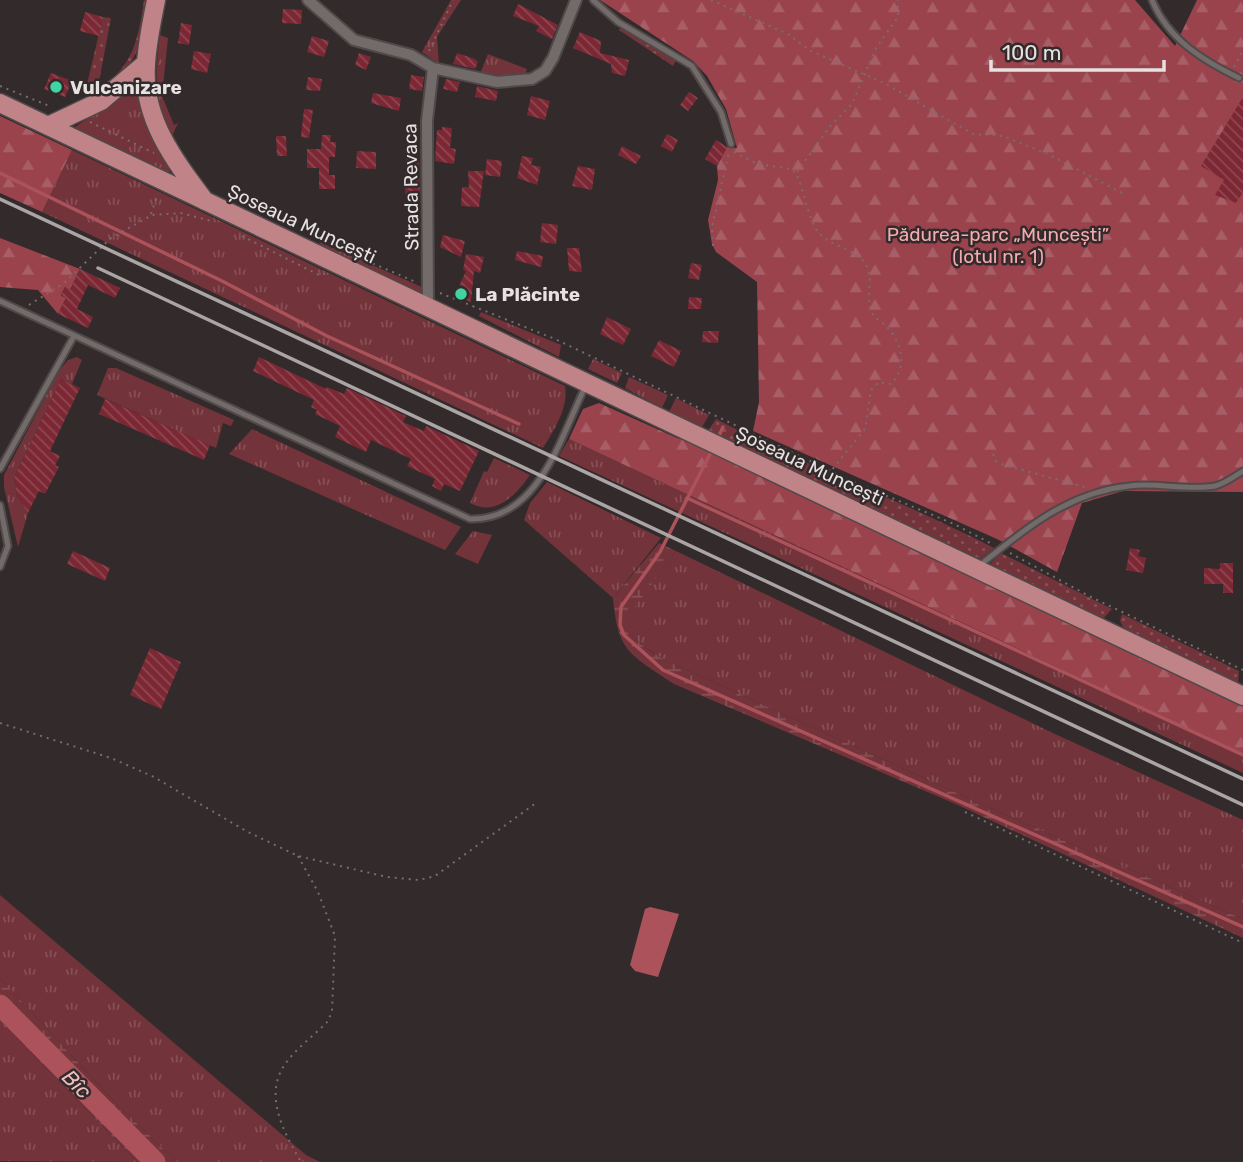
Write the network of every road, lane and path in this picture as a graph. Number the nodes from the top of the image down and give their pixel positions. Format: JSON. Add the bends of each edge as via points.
{"nodes":[{"id":1,"x":156,"y":0,"type":"edge"},
{"id":2,"x":308,"y":0,"type":"edge"},
{"id":3,"x":453,"y":0,"type":"edge"},
{"id":4,"x":576,"y":0,"type":"edge"},
{"id":5,"x":593,"y":0,"type":"edge"},
{"id":6,"x":711,"y":0,"type":"edge"},
{"id":7,"x":898,"y":0,"type":"edge"},
{"id":8,"x":1152,"y":0,"type":"edge"},
{"id":9,"x":1243,"y":50,"type":"edge"},
{"id":10,"x":146,"y":63,"type":"junction"},
{"id":11,"x":430,"y":65,"type":"junction"},
{"id":12,"x":1231,"y":74,"type":"junction"},
{"id":13,"x":866,"y":75,"type":"junction"},
{"id":14,"x":1239,"y":78,"type":"dead end"},
{"id":15,"x":0,"y":86,"type":"edge"},
{"id":16,"x":0,"y":103,"type":"edge"},
{"id":17,"x":74,"y":115,"type":"junction"},
{"id":18,"x":48,"y":126,"type":"junction"},
{"id":19,"x":730,"y":147,"type":"junction"},
{"id":20,"x":154,"y":153,"type":"dead end"},
{"id":21,"x":796,"y":173,"type":"junction"},
{"id":22,"x":162,"y":182,"type":"junction"},
{"id":23,"x":1126,"y":195,"type":"dead end"},
{"id":24,"x":207,"y":203,"type":"junction"},
{"id":25,"x":150,"y":216,"type":"junction"},
{"id":26,"x":219,"y":224,"type":"dead end"},
{"id":27,"x":236,"y":233,"type":"dead end"},
{"id":28,"x":713,"y":246,"type":"dead end"},
{"id":29,"x":353,"y":254,"type":"dead end"},
{"id":30,"x":330,"y":269,"type":"dead end"},
{"id":31,"x":428,"y":297,"type":"junction"},
{"id":32,"x":0,"y":301,"type":"edge"},
{"id":33,"x":20,"y":311,"type":"junction"},
{"id":34,"x":74,"y":336,"type":"junction"},
{"id":35,"x":587,"y":383,"type":"junction"},
{"id":36,"x":993,"y":454,"type":"dead end"},
{"id":37,"x":0,"y":469,"type":"edge"},
{"id":38,"x":831,"y":471,"type":"junction"},
{"id":39,"x":1243,"y":471,"type":"edge"},
{"id":40,"x":1094,"y":494,"type":"junction"},
{"id":41,"x":0,"y":505,"type":"edge"},
{"id":42,"x":1001,"y":548,"type":"junction"},
{"id":43,"x":0,"y":567,"type":"edge"},
{"id":44,"x":977,"y":568,"type":"junction"},
{"id":45,"x":1243,"y":670,"type":"edge"},
{"id":46,"x":1243,"y":696,"type":"edge"},
{"id":47,"x":0,"y":723,"type":"edge"},
{"id":48,"x":536,"y":803,"type":"dead end"},
{"id":49,"x":965,"y":813,"type":"dead end"},
{"id":50,"x":298,"y":856,"type":"junction"},
{"id":51,"x":1243,"y":943,"type":"edge"},
{"id":52,"x":301,"y":1162,"type":"edge"}],
"edges":[{"from":1,"to":10,"type":"main road"},
{"from":2,"to":11,"type":"street","via":[[354,40],[411,55]]},
{"from":3,"to":11,"type":"path","via":[[435,37]]},
{"from":4,"to":11,"type":"street","via":[[549,65],[532,79],[496,82]]},
{"from":5,"to":19,"type":"lane","via":[[618,22],[692,66],[721,112]]},
{"from":6,"to":13,"type":"path"},
{"from":7,"to":13,"type":"path","via":[[898,17],[876,48]]},
{"from":8,"to":12,"type":"lane","via":[[1158,15],[1186,48]]},
{"from":9,"to":12,"type":"path"},
{"from":10,"to":17,"type":"main road","via":[[119,89]]},
{"from":10,"to":24,"type":"main road","via":[[152,117],[179,167]]},
{"from":11,"to":31,"type":"street","name":"Strada Revaca"},
{"from":12,"to":14,"type":"lane"},
{"from":13,"to":21,"type":"path","via":[[852,104]]},
{"from":13,"to":23,"type":"path","via":[[974,134],[1003,136],[1051,155]]},
{"from":15,"to":17,"type":"path"},
{"from":16,"to":18,"type":"main road","name":"Șoseaua Muncești"},
{"from":17,"to":18,"type":"main road"},
{"from":17,"to":20,"type":"path"},
{"from":18,"to":22,"type":"main road","name":"Șoseaua Muncești"},
{"from":19,"to":21,"type":"path","via":[[758,164]]},
{"from":19,"to":28,"type":"path","via":[[712,227]]},
{"from":21,"to":38,"type":"path","via":[[817,232],[865,263],[872,314],[895,337],[902,361],[891,384],[879,382],[872,390],[865,429]]},
{"from":22,"to":24,"type":"main road","name":"Șoseaua Muncești"},
{"from":22,"to":25,"type":"path"},
{"from":24,"to":31,"type":"main road","name":"Șoseaua Muncești"},
{"from":25,"to":26,"type":"path","via":[[181,214]]},
{"from":25,"to":33,"type":"path","via":[[128,226],[64,283]]},
{"from":27,"to":30,"type":"path","via":[[319,275]]},
{"from":29,"to":31,"type":"path"},
{"from":31,"to":35,"type":"main road","name":"Șoseaua Muncești"},
{"from":31,"to":38,"type":"path","via":[[515,321]]},
{"from":32,"to":33,"type":"lane"},
{"from":33,"to":34,"type":"lane"},
{"from":34,"to":35,"type":"lane","via":[[470,519],[493,517],[527,496],[552,457]]},
{"from":34,"to":37,"type":"lane"},
{"from":35,"to":44,"type":"main road","name":"Șoseaua Muncești"},
{"from":36,"to":40,"type":"path","via":[[1004,466],[1078,484]]},
{"from":38,"to":42,"type":"path"},
{"from":39,"to":40,"type":"lane","via":[[1217,486],[1130,485]]},
{"from":40,"to":42,"type":"lane","via":[[1051,512]]},
{"from":41,"to":43,"type":"lane","via":[[8,547]]},
{"from":42,"to":44,"type":"lane"},
{"from":42,"to":45,"type":"path"},
{"from":44,"to":46,"type":"main road","name":"Șoseaua Muncești"},
{"from":47,"to":50,"type":"path","via":[[152,776]]},
{"from":48,"to":50,"type":"path","via":[[435,876],[419,880]]},
{"from":49,"to":51,"type":"path"},
{"from":50,"to":52,"type":"path","via":[[335,936],[332,1012],[282,1069],[276,1086],[284,1133]]}]}
